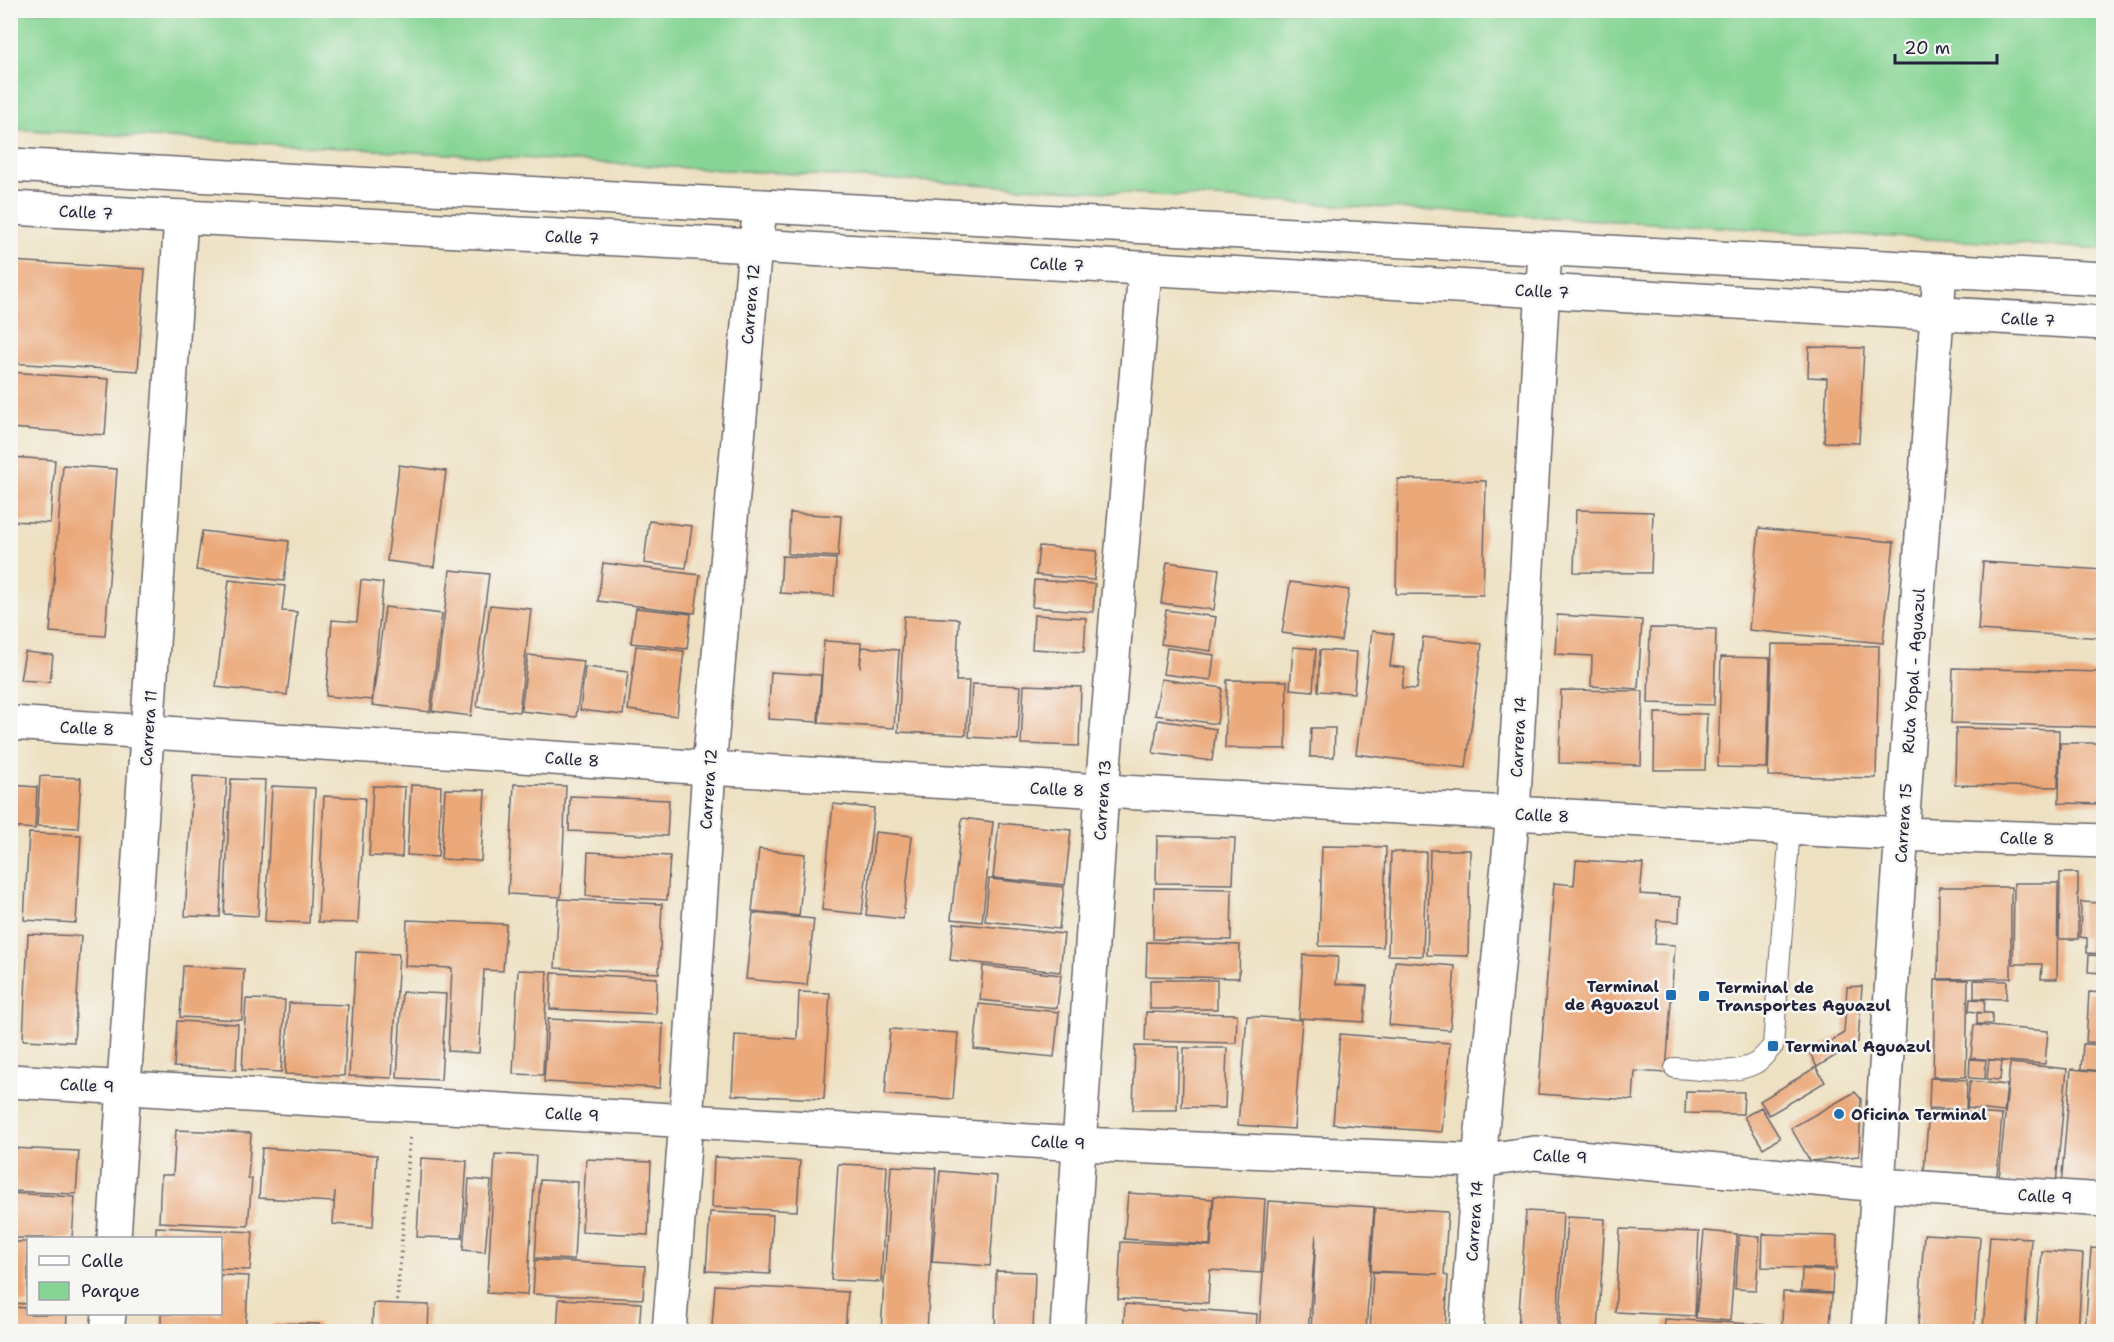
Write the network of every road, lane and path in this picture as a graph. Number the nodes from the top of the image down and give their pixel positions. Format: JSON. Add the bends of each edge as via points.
{"nodes":[{"id":1,"x":10,"y":165,"type":"edge"},
{"id":2,"x":761,"y":206,"type":"junction"},
{"id":3,"x":10,"y":208,"type":"edge"},
{"id":4,"x":181,"y":217,"type":"junction"},
{"id":5,"x":755,"y":246,"type":"junction"},
{"id":6,"x":1545,"y":250,"type":"junction"},
{"id":7,"x":1145,"y":269,"type":"junction"},
{"id":8,"x":1940,"y":270,"type":"junction"},
{"id":9,"x":2103,"y":279,"type":"edge"},
{"id":10,"x":1543,"y":291,"type":"junction"},
{"id":11,"x":1936,"y":314,"type":"junction"},
{"id":12,"x":2103,"y":323,"type":"edge"},
{"id":13,"x":10,"y":723,"type":"edge"},
{"id":14,"x":148,"y":731,"type":"junction"},
{"id":15,"x":709,"y":768,"type":"junction"},
{"id":16,"x":1102,"y":791,"type":"junction"},
{"id":17,"x":1513,"y":813,"type":"junction"},
{"id":18,"x":1790,"y":828,"type":"junction"},
{"id":19,"x":1902,"y":834,"type":"junction"},
{"id":20,"x":2103,"y":841,"type":"edge"},
{"id":21,"x":1675,"y":1068,"type":"dead end"},
{"id":22,"x":10,"y":1081,"type":"edge"},
{"id":23,"x":126,"y":1087,"type":"junction"},
{"id":24,"x":412,"y":1104,"type":"junction"},
{"id":25,"x":686,"y":1121,"type":"junction"},
{"id":26,"x":1080,"y":1144,"type":"junction"},
{"id":27,"x":1479,"y":1161,"type":"junction"},
{"id":28,"x":1879,"y":1185,"type":"junction"},
{"id":29,"x":2103,"y":1200,"type":"edge"},
{"id":30,"x":114,"y":1237,"type":"edge"},
{"id":31,"x":397,"y":1301,"type":"dead end"},
{"id":32,"x":109,"y":1315,"type":"edge"},
{"id":33,"x":107,"y":1332,"type":"edge"},
{"id":34,"x":669,"y":1332,"type":"edge"},
{"id":35,"x":1067,"y":1332,"type":"edge"},
{"id":36,"x":1466,"y":1332,"type":"edge"},
{"id":37,"x":1868,"y":1332,"type":"edge"}],
"edges":[{"from":1,"to":2,"type":"street"},
{"from":2,"to":5,"type":"street","name":"Carrera 12"},
{"from":2,"to":6,"type":"street"},
{"from":3,"to":4,"type":"street","name":"Calle 7"},
{"from":4,"to":5,"type":"street","name":"Calle 7"},
{"from":4,"to":14,"type":"street","name":"Carrera 11"},
{"from":5,"to":7,"type":"street","name":"Calle 7"},
{"from":5,"to":15,"type":"street","name":"Carrera 12"},
{"from":6,"to":8,"type":"street"},
{"from":6,"to":10,"type":"street","name":"Carrera 14"},
{"from":7,"to":10,"type":"street","name":"Calle 7"},
{"from":7,"to":16,"type":"street","name":"Carrera 13"},
{"from":8,"to":9,"type":"lane"},
{"from":8,"to":11,"type":"lane","name":"Ruta Yopal - Aguazul"},
{"from":10,"to":11,"type":"street","name":"Calle 7"},
{"from":10,"to":17,"type":"street","name":"Carrera 14"},
{"from":11,"to":12,"type":"street","name":"Calle 7"},
{"from":11,"to":19,"type":"lane","name":"Ruta Yopal - Aguazul"},
{"from":13,"to":14,"type":"street","name":"Calle 8"},
{"from":14,"to":15,"type":"street","name":"Calle 8"},
{"from":14,"to":23,"type":"street","name":"Carrera 11"},
{"from":15,"to":16,"type":"street","name":"Calle 8"},
{"from":15,"to":25,"type":"street","name":"Carrera 12"},
{"from":16,"to":17,"type":"street","name":"Calle 8"},
{"from":16,"to":26,"type":"street","name":"Carrera 13"},
{"from":17,"to":18,"type":"street","name":"Calle 8"},
{"from":17,"to":27,"type":"street","name":"Carrera 14"},
{"from":18,"to":19,"type":"lane"},
{"from":18,"to":21,"type":"lane","via":[[1773,1046],[1757,1062],[1741,1068]]},
{"from":19,"to":20,"type":"street","name":"Calle 8"},
{"from":19,"to":28,"type":"street","name":"Carrera 15"},
{"from":22,"to":23,"type":"street","name":"Calle 9"},
{"from":23,"to":24,"type":"street","name":"Calle 9"},
{"from":23,"to":30,"type":"street","name":"Carrera 11"},
{"from":24,"to":25,"type":"street","name":"Calle 9"},
{"from":24,"to":31,"type":"path"},
{"from":25,"to":26,"type":"street","name":"Calle 9"},
{"from":25,"to":34,"type":"street","name":"Carrera 12"},
{"from":26,"to":27,"type":"street","name":"Calle 9"},
{"from":26,"to":35,"type":"street","name":"Carrera 13"},
{"from":27,"to":28,"type":"street","name":"Calle 9","via":[[1535,1153]]},
{"from":27,"to":36,"type":"street","name":"Carrera 14"},
{"from":28,"to":29,"type":"street","name":"Calle 9"},
{"from":28,"to":37,"type":"street","name":"Carrera 15"},
{"from":32,"to":33,"type":"street"}]}
